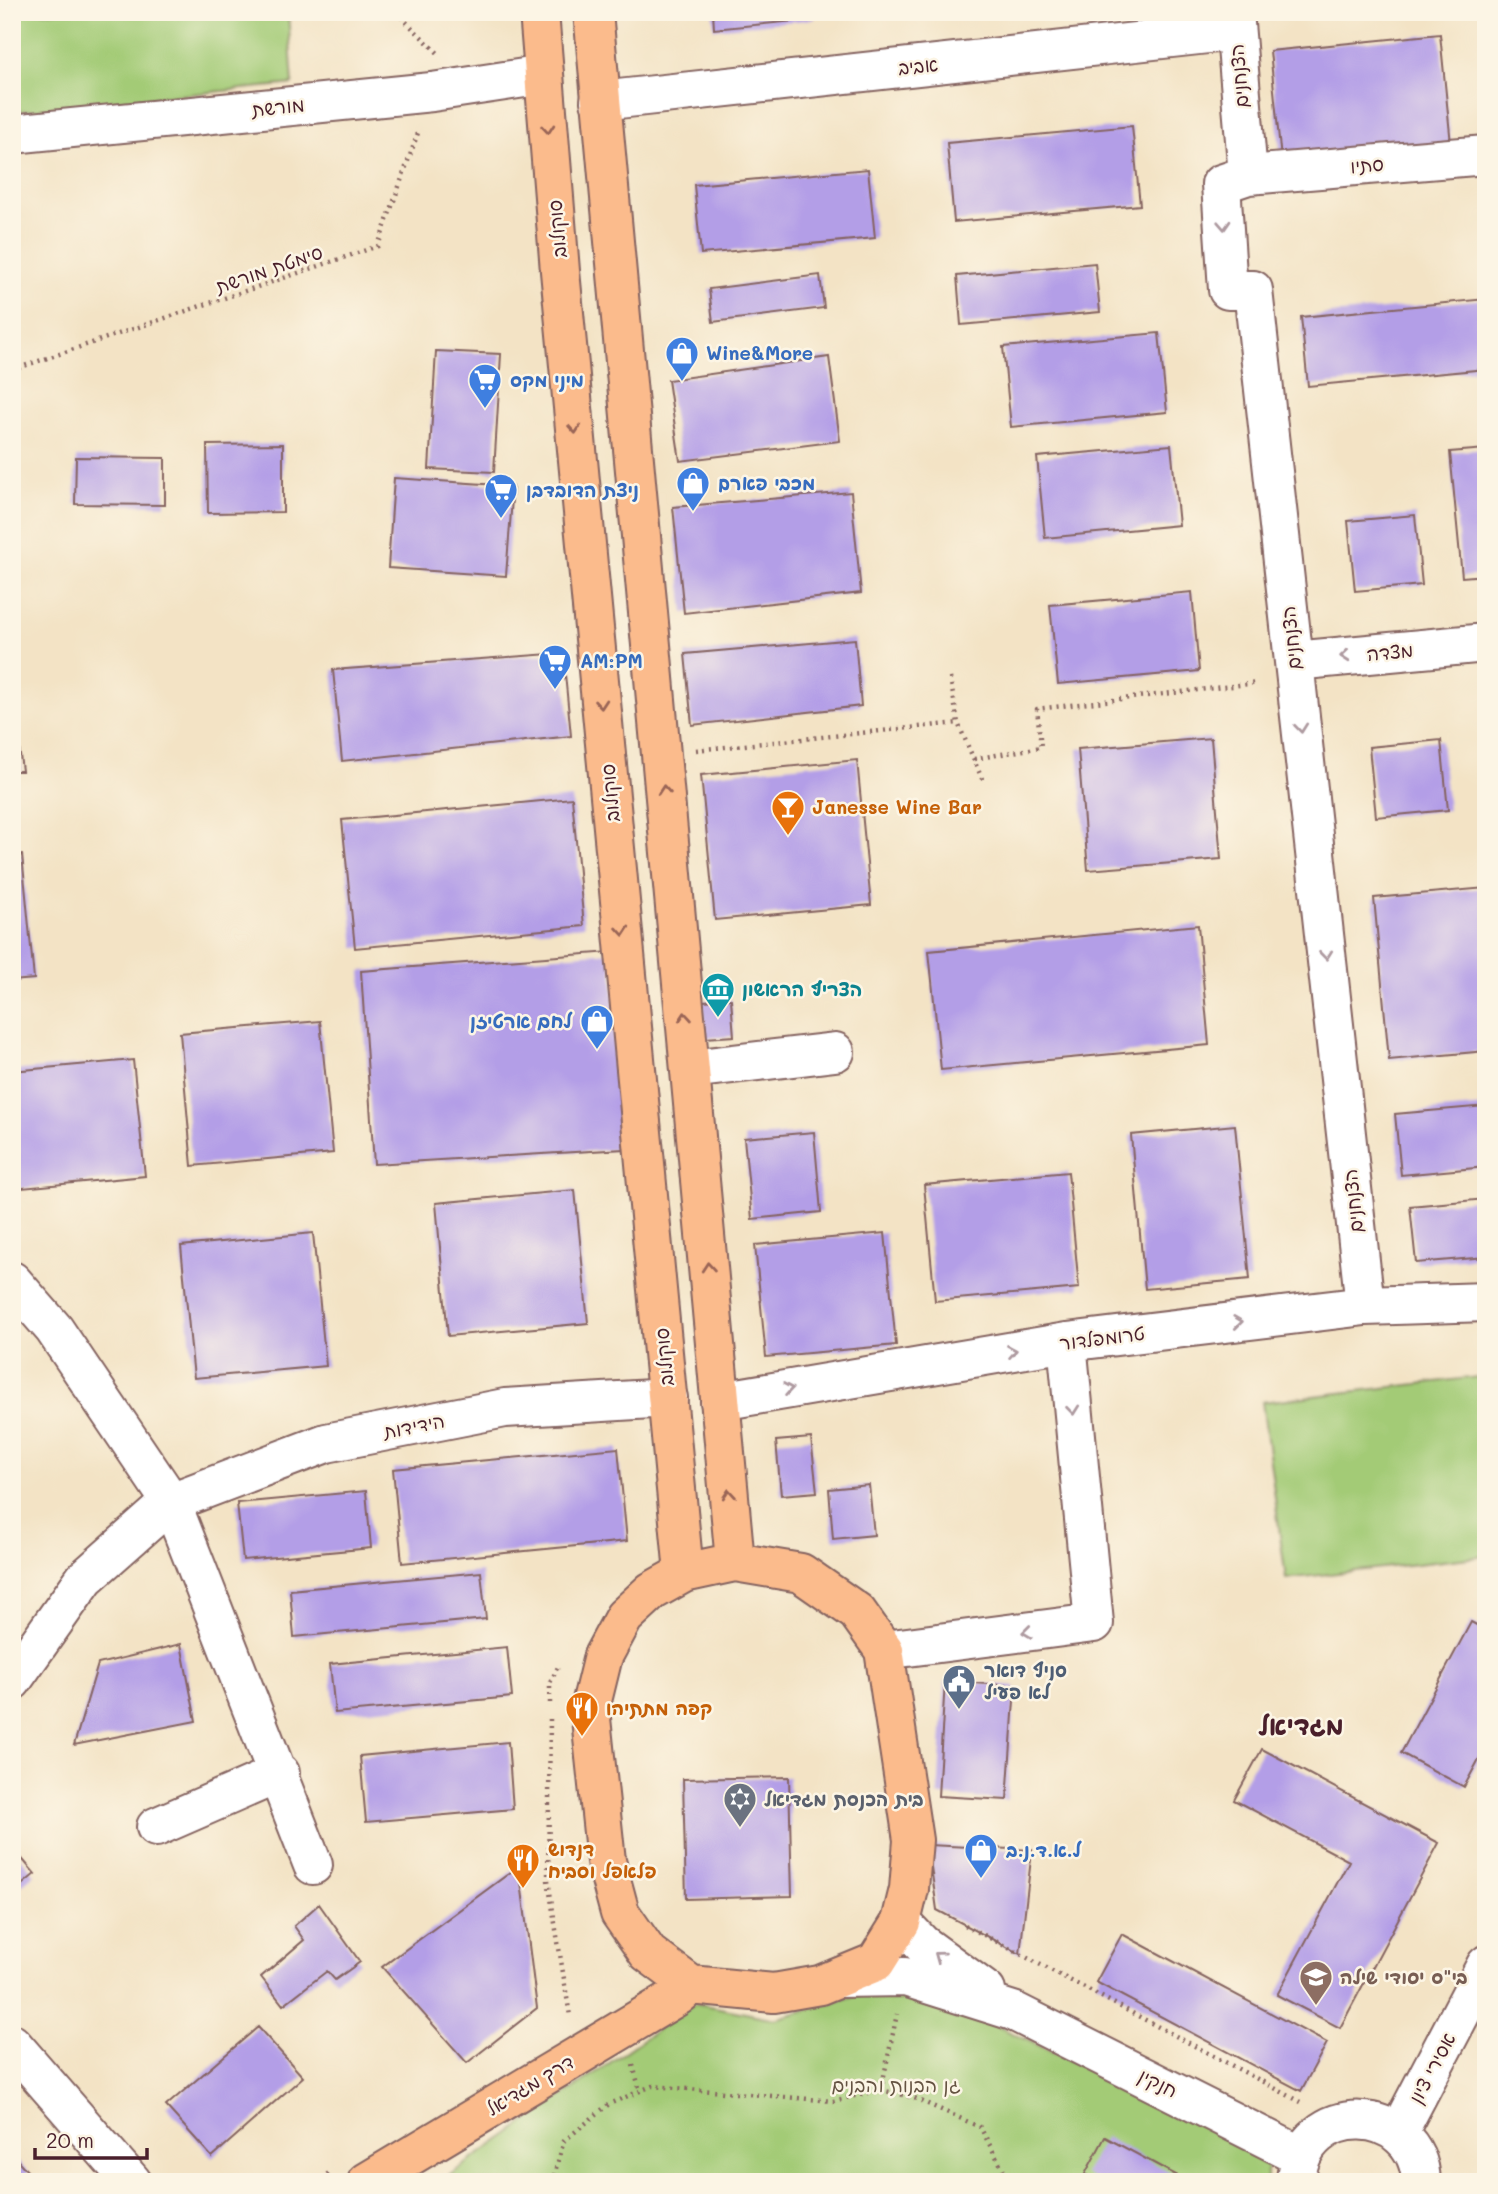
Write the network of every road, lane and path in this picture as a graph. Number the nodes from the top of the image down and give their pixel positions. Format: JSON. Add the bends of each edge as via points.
{"nodes":[{"id":1,"x":396,"y":12,"type":"edge"},
{"id":2,"x":539,"y":12,"type":"edge"},
{"id":3,"x":593,"y":12,"type":"edge"},
{"id":4,"x":1234,"y":22,"type":"edge"},
{"id":5,"x":544,"y":75,"type":"junction"},
{"id":6,"x":472,"y":86,"type":"junction"},
{"id":7,"x":432,"y":92,"type":"junction"},
{"id":8,"x":600,"y":101,"type":"junction"},
{"id":9,"x":12,"y":134,"type":"edge"},
{"id":10,"x":1486,"y":155,"type":"edge"},
{"id":11,"x":1248,"y":175,"type":"junction"},
{"id":12,"x":12,"y":370,"type":"edge"},
{"id":13,"x":1486,"y":643,"type":"edge"},
{"id":14,"x":1295,"y":670,"type":"junction"},
{"id":15,"x":950,"y":678,"type":"dead end"},
{"id":16,"x":958,"y":723,"type":"junction"},
{"id":17,"x":661,"y":754,"type":"junction"},
{"id":18,"x":974,"y":760,"type":"junction"},
{"id":19,"x":983,"y":781,"type":"dead end"},
{"id":20,"x":835,"y":1052,"type":"dead end"},
{"id":21,"x":690,"y":1069,"type":"junction"},
{"id":22,"x":12,"y":1281,"type":"edge"},
{"id":23,"x":1486,"y":1302,"type":"edge"},
{"id":24,"x":1365,"y":1306,"type":"junction"},
{"id":25,"x":1067,"y":1342,"type":"junction"},
{"id":26,"x":667,"y":1398,"type":"junction"},
{"id":27,"x":720,"y":1401,"type":"junction"},
{"id":28,"x":172,"y":1502,"type":"junction"},
{"id":29,"x":735,"y":1562,"type":"junction"},
{"id":30,"x":684,"y":1573,"type":"junction"},
{"id":31,"x":884,"y":1650,"type":"junction"},
{"id":32,"x":12,"y":1681,"type":"edge"},
{"id":33,"x":280,"y":1773,"type":"junction"},
{"id":34,"x":156,"y":1827,"type":"dead end"},
{"id":35,"x":313,"y":1865,"type":"dead end"},
{"id":36,"x":901,"y":1922,"type":"junction"},
{"id":37,"x":961,"y":1923,"type":"dead end"},
{"id":38,"x":1486,"y":1965,"type":"edge"},
{"id":39,"x":838,"y":1978,"type":"junction"},
{"id":40,"x":904,"y":1979,"type":"junction"},
{"id":41,"x":691,"y":1985,"type":"junction"},
{"id":42,"x":1013,"y":2011,"type":"junction"},
{"id":43,"x":12,"y":2044,"type":"edge"},
{"id":44,"x":881,"y":2090,"type":"junction"},
{"id":45,"x":1339,"y":2123,"type":"junction"},
{"id":46,"x":1398,"y":2133,"type":"junction"},
{"id":47,"x":1299,"y":2169,"type":"edge"},
{"id":48,"x":353,"y":2175,"type":"edge"},
{"id":49,"x":132,"y":2182,"type":"edge"},
{"id":50,"x":314,"y":2182,"type":"edge"},
{"id":51,"x":552,"y":2182,"type":"edge"},
{"id":52,"x":1010,"y":2182,"type":"edge"},
{"id":53,"x":1422,"y":2182,"type":"edge"}],
"edges":[{"from":1,"to":6,"type":"path"},
{"from":2,"to":5,"type":"main road","name":"סוקולוב"},
{"from":3,"to":8,"type":"main road"},
{"from":4,"to":8,"type":"street","name":"אביב"},
{"from":4,"to":11,"type":"street","name":"הצנחנים"},
{"from":5,"to":6,"type":"street","name":"מורשת"},
{"from":5,"to":26,"type":"main road","name":"סוקולוב","one_way":true},
{"from":6,"to":7,"type":"street","name":"מורשת"},
{"from":7,"to":9,"type":"street","name":"מורשת"},
{"from":7,"to":12,"type":"path","name":"סימטת מורשת","via":[[378,246]]},
{"from":8,"to":17,"type":"main road"},
{"from":10,"to":11,"type":"street","name":"סתיו"},
{"from":11,"to":14,"type":"street","name":"הצנחנים","one_way":true,"via":[[1221,184],[1228,290],[1253,290]]},
{"from":13,"to":14,"type":"street","name":"מצדה","one_way":true},
{"from":14,"to":18,"type":"path","via":[[1037,709],[1041,747]]},
{"from":14,"to":24,"type":"street","name":"הצנחנים","one_way":true},
{"from":15,"to":16,"type":"path"},
{"from":16,"to":17,"type":"path"},
{"from":16,"to":18,"type":"path"},
{"from":21,"to":17,"type":"main road","one_way":true},
{"from":18,"to":19,"type":"path"},
{"from":20,"to":21,"type":"street"},
{"from":27,"to":21,"type":"main road","one_way":true},
{"from":22,"to":28,"type":"street","via":[[54,1329]]},
{"from":23,"to":24,"type":"street","name":"טרומפלדור"},
{"from":25,"to":24,"type":"street","name":"טרומפלדור","one_way":true},
{"from":27,"to":25,"type":"street","name":"טרומפלדור","one_way":true},
{"from":25,"to":31,"type":"street","one_way":true,"via":[[1094,1623]]},
{"from":26,"to":28,"type":"street","name":"הידידות","via":[[505,1408],[326,1443]]},
{"from":26,"to":30,"type":"main road","name":"סוקולוב"},
{"from":29,"to":27,"type":"main road","one_way":true},
{"from":28,"to":32,"type":"street","name":"הידידות","via":[[85,1578]]},
{"from":28,"to":33,"type":"street"},
{"from":29,"to":30,"type":"main road"},
{"from":29,"to":31,"type":"main road","via":[[801,1573],[857,1612]]},
{"from":30,"to":41,"type":"main road","via":[[653,1591],[624,1617],[603,1656],[590,1709],[606,1861],[620,1913],[649,1953]]},
{"from":31,"to":36,"type":"main road","via":[[913,1840]]},
{"from":33,"to":34,"type":"street"},
{"from":33,"to":35,"type":"street"},
{"from":36,"to":39,"type":"main road","via":[[876,1962]]},
{"from":42,"to":36,"type":"street","name":"חנקין","one_way":true,"via":[[922,1944]]},
{"from":37,"to":45,"type":"path"},
{"from":38,"to":46,"type":"street","name":"אסירי ציון"},
{"from":39,"to":40,"type":"street","name":"חנקין"},
{"from":39,"to":41,"type":"main road","via":[[774,1993]]},
{"from":40,"to":42,"type":"street","name":"חנקין"},
{"from":40,"to":44,"type":"path"},
{"from":41,"to":48,"type":"main road","name":"דרך מגדיאל"},
{"from":42,"to":47,"type":"street","name":"חנקין"},
{"from":43,"to":49,"type":"street"},
{"from":44,"to":51,"type":"path","via":[[833,2101],[652,2086],[609,2104],[564,2141]]},
{"from":44,"to":52,"type":"path","via":[[912,2096],[980,2127]]},
{"from":45,"to":46,"type":"street","via":[[1360,2119]]},
{"from":45,"to":47,"type":"street","via":[[1313,2139]]},
{"from":46,"to":53,"type":"street","via":[[1418,2162]]},
{"from":48,"to":50,"type":"path"}]}
